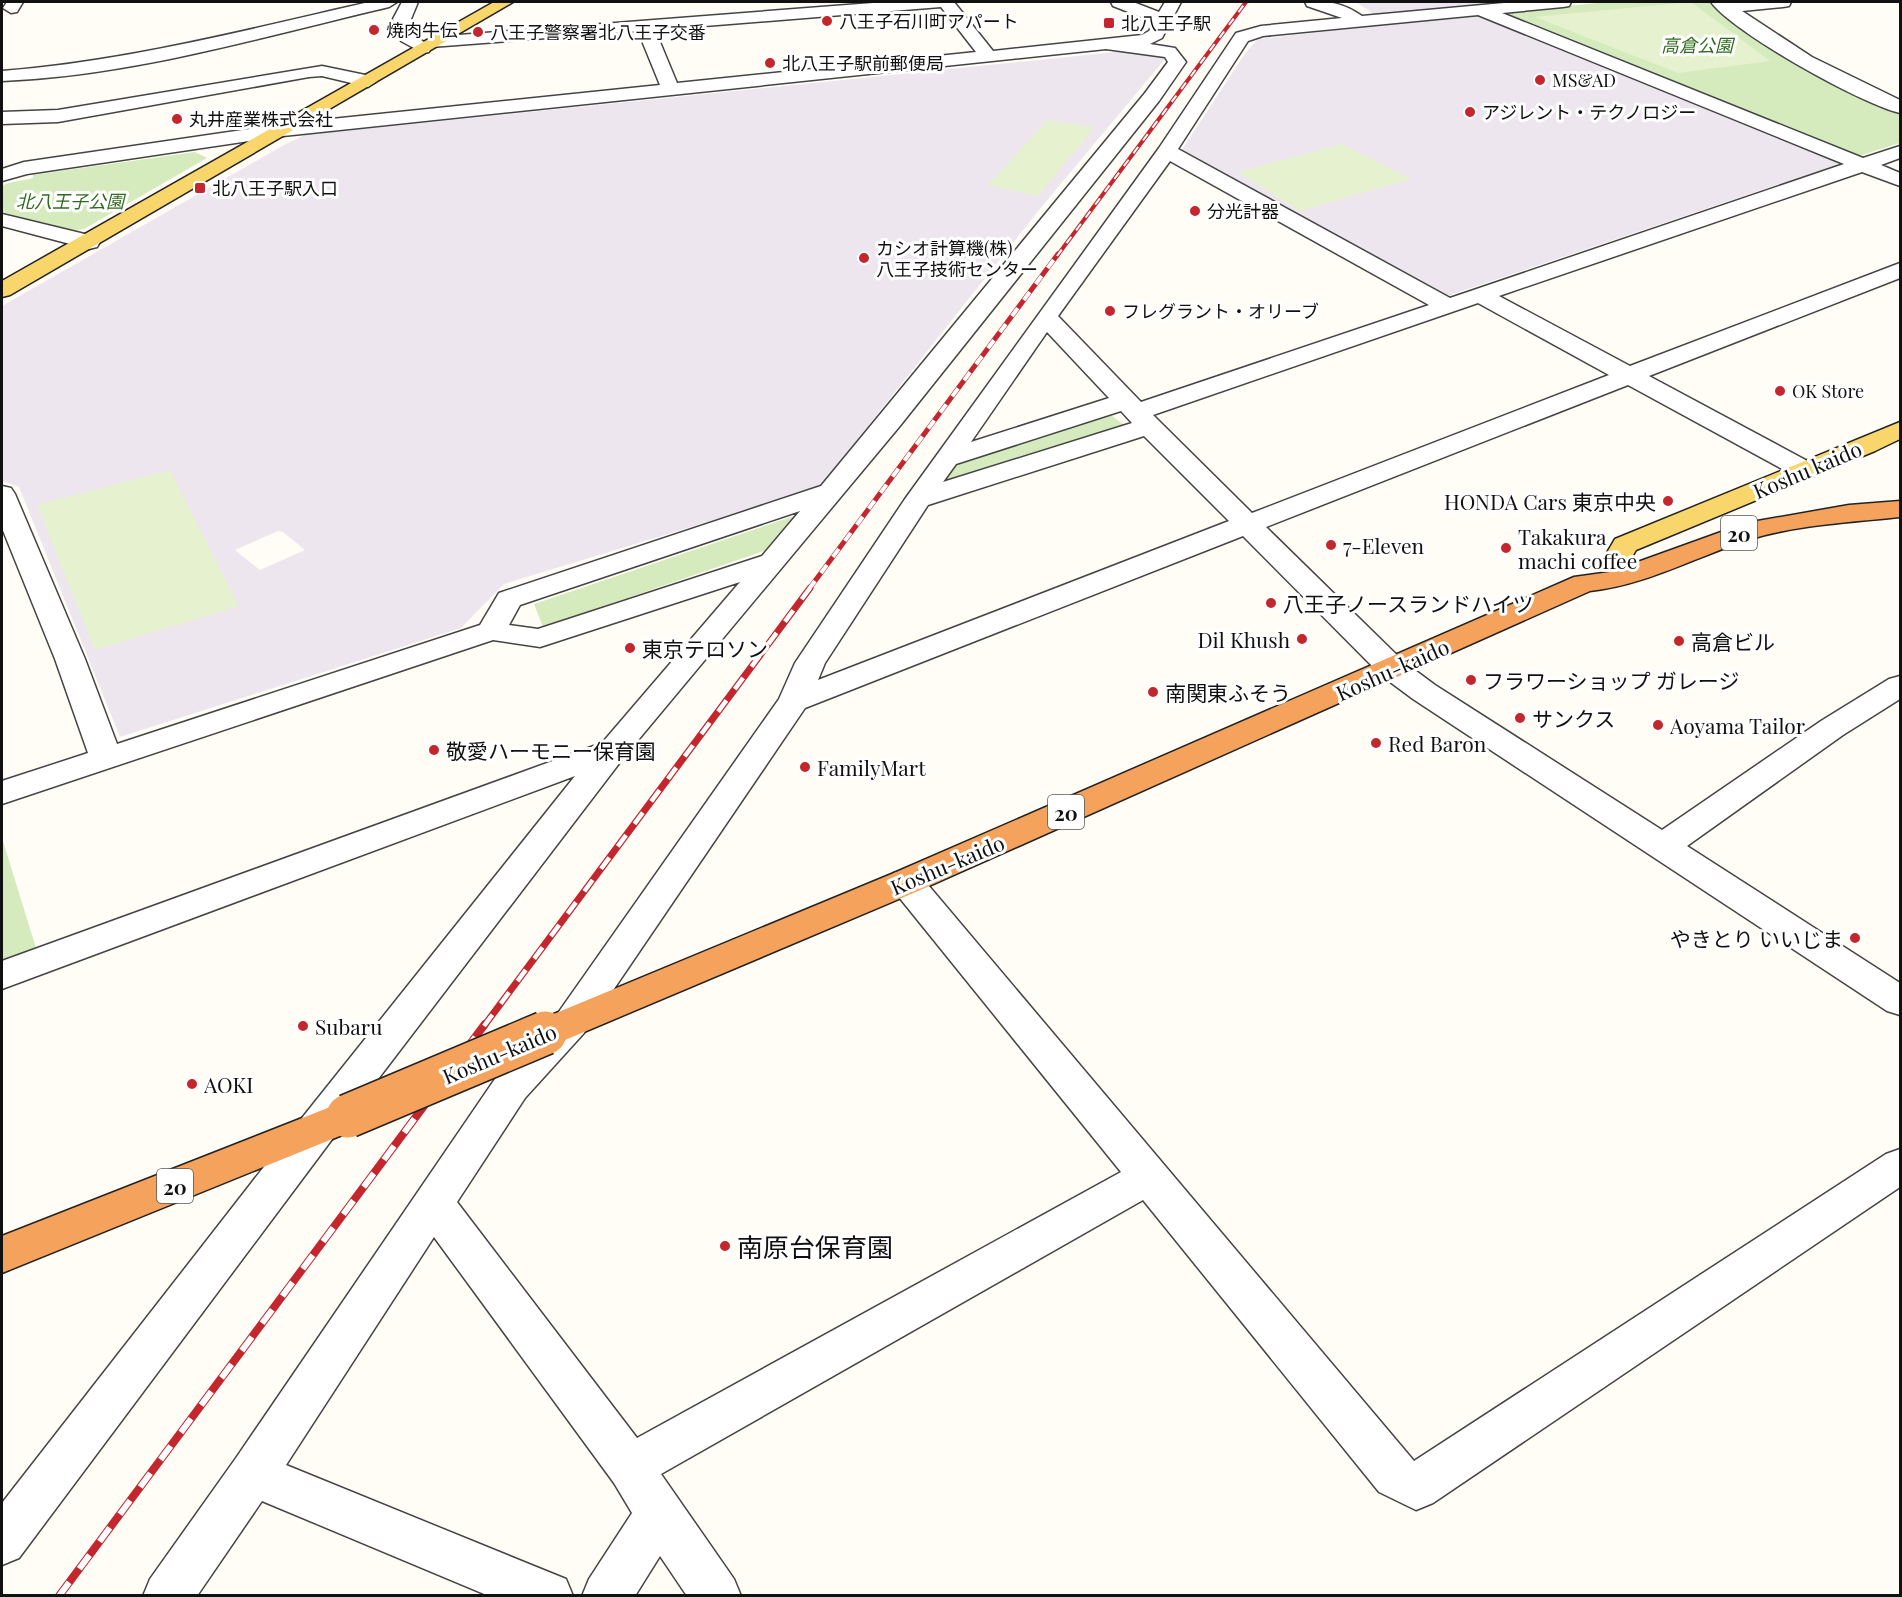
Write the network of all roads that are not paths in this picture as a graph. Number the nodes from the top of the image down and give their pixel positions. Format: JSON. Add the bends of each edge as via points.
{"nodes":[{"id":1,"x":389,"y":2,"type":"edge"},
{"id":2,"x":410,"y":2,"type":"edge"},
{"id":3,"x":505,"y":2,"type":"edge"},
{"id":4,"x":945,"y":2,"type":"edge"},
{"id":5,"x":1118,"y":2,"type":"edge"},
{"id":6,"x":1171,"y":2,"type":"edge"},
{"id":7,"x":1313,"y":2,"type":"edge"},
{"id":8,"x":1563,"y":2,"type":"edge"},
{"id":9,"x":1783,"y":2,"type":"edge"},
{"id":10,"x":1723,"y":4,"type":"edge"},
{"id":11,"x":1479,"y":10,"type":"junction"},
{"id":12,"x":1146,"y":14,"type":"junction"},
{"id":13,"x":1165,"y":20,"type":"junction"},
{"id":14,"x":1359,"y":22,"type":"junction"},
{"id":15,"x":644,"y":25,"type":"junction"},
{"id":16,"x":1112,"y":36,"type":"junction"},
{"id":17,"x":428,"y":45,"type":"junction"},
{"id":18,"x":1157,"y":46,"type":"junction"},
{"id":19,"x":990,"y":58,"type":"junction"},
{"id":20,"x":89,"y":69,"type":"junction"},
{"id":21,"x":2,"y":76,"type":"edge"},
{"id":22,"x":368,"y":81,"type":"junction"},
{"id":23,"x":671,"y":90,"type":"junction"},
{"id":24,"x":1900,"y":107,"type":"edge"},
{"id":25,"x":58,"y":116,"type":"junction"},
{"id":26,"x":2,"y":118,"type":"edge"},
{"id":27,"x":283,"y":130,"type":"junction"},
{"id":28,"x":47,"y":133,"type":"dead end"},
{"id":29,"x":36,"y":151,"type":"dead end"},
{"id":30,"x":1167,"y":151,"type":"junction"},
{"id":31,"x":1900,"y":152,"type":"edge"},
{"id":32,"x":2,"y":164,"type":"edge"},
{"id":33,"x":1862,"y":165,"type":"junction"},
{"id":34,"x":24,"y":168,"type":"junction"},
{"id":35,"x":2,"y":175,"type":"edge"},
{"id":36,"x":1120,"y":175,"type":"junction"},
{"id":37,"x":1900,"y":180,"type":"edge"},
{"id":38,"x":2,"y":182,"type":"edge"},
{"id":39,"x":2,"y":220,"type":"edge"},
{"id":40,"x":89,"y":242,"type":"junction"},
{"id":41,"x":1900,"y":270,"type":"edge"},
{"id":42,"x":2,"y":290,"type":"edge"},
{"id":43,"x":1478,"y":294,"type":"junction"},
{"id":44,"x":1446,"y":305,"type":"junction"},
{"id":45,"x":1046,"y":317,"type":"junction"},
{"id":46,"x":1628,"y":377,"type":"junction"},
{"id":47,"x":1137,"y":413,"type":"junction"},
{"id":48,"x":1900,"y":430,"type":"edge"},
{"id":49,"x":947,"y":458,"type":"junction"},
{"id":50,"x":1804,"y":470,"type":"junction"},
{"id":51,"x":830,"y":492,"type":"junction"},
{"id":52,"x":1900,"y":492,"type":"edge"},
{"id":53,"x":2,"y":494,"type":"edge"},
{"id":54,"x":918,"y":499,"type":"junction"},
{"id":55,"x":1900,"y":509,"type":"edge"},
{"id":56,"x":1247,"y":525,"type":"junction"},
{"id":57,"x":1618,"y":556,"type":"junction"},
{"id":58,"x":775,"y":560,"type":"junction"},
{"id":59,"x":14,"y":566,"type":"edge"},
{"id":60,"x":1584,"y":583,"type":"junction"},
{"id":61,"x":492,"y":631,"type":"junction"},
{"id":62,"x":1393,"y":669,"type":"junction"},
{"id":63,"x":1900,"y":686,"type":"edge"},
{"id":64,"x":794,"y":700,"type":"junction"},
{"id":65,"x":613,"y":750,"type":"junction"},
{"id":66,"x":106,"y":759,"type":"junction"},
{"id":67,"x":2,"y":793,"type":"edge"},
{"id":68,"x":1664,"y":845,"type":"junction"},
{"id":69,"x":906,"y":882,"type":"junction"},
{"id":70,"x":2,"y":975,"type":"edge"},
{"id":71,"x":1899,"y":997,"type":"edge"},
{"id":72,"x":558,"y":1028,"type":"junction"},
{"id":73,"x":332,"y":1123,"type":"junction"},
{"id":74,"x":1900,"y":1166,"type":"edge"},
{"id":75,"x":1149,"y":1176,"type":"junction"},
{"id":76,"x":435,"y":1205,"type":"junction"},
{"id":77,"x":2,"y":1256,"type":"edge"},
{"id":78,"x":630,"y":1467,"type":"junction"},
{"id":79,"x":253,"y":1474,"type":"junction"},
{"id":80,"x":659,"y":1514,"type":"junction"},
{"id":81,"x":2,"y":1541,"type":"edge"},
{"id":82,"x":167,"y":1596,"type":"edge"},
{"id":83,"x":549,"y":1596,"type":"edge"},
{"id":84,"x":606,"y":1596,"type":"edge"},
{"id":85,"x":717,"y":1596,"type":"edge"}],
"edges":[{"from":1,"to":20,"type":"street","via":[[206,47]]},
{"from":2,"to":17,"type":"street","via":[[402,19],[410,41]]},
{"from":3,"to":17,"type":"main road"},
{"from":4,"to":15,"type":"street"},
{"from":4,"to":19,"type":"street"},
{"from":5,"to":12,"type":"street"},
{"from":5,"to":16,"type":"street","via":[[1128,13]]},
{"from":6,"to":12,"type":"street"},
{"from":6,"to":13,"type":"street"},
{"from":7,"to":14,"type":"street","via":[[1342,10]]},
{"from":8,"to":11,"type":"street"},
{"from":9,"to":10,"type":"street"},
{"from":10,"to":24,"type":"street","via":[[1804,63]]},
{"from":11,"to":14,"type":"street"},
{"from":11,"to":33,"type":"street"},
{"from":12,"to":13,"type":"street"},
{"from":12,"to":16,"type":"street"},
{"from":13,"to":18,"type":"street","via":[[1156,34]]},
{"from":14,"to":30,"type":"street","via":[[1261,31],[1242,37]]},
{"from":15,"to":17,"type":"street"},
{"from":15,"to":23,"type":"street"},
{"from":16,"to":18,"type":"street"},
{"from":16,"to":19,"type":"street"},
{"from":17,"to":22,"type":"main road"},
{"from":18,"to":36,"type":"street","via":[[1173,54],[1177,62],[1152,97]]},
{"from":19,"to":23,"type":"street"},
{"from":20,"to":21,"type":"street"},
{"from":20,"to":25,"type":"street"},
{"from":22,"to":25,"type":"street","via":[[309,72]]},
{"from":22,"to":27,"type":"main road"},
{"from":23,"to":27,"type":"street"},
{"from":25,"to":26,"type":"street"},
{"from":25,"to":28,"type":"street"},
{"from":27,"to":34,"type":"street"},
{"from":27,"to":40,"type":"main road"},
{"from":29,"to":34,"type":"street"},
{"from":30,"to":36,"type":"street"},
{"from":30,"to":44,"type":"street"},
{"from":31,"to":33,"type":"street"},
{"from":32,"to":34,"type":"street"},
{"from":33,"to":37,"type":"street"},
{"from":33,"to":43,"type":"street"},
{"from":34,"to":35,"type":"street"},
{"from":34,"to":38,"type":"street"},
{"from":36,"to":45,"type":"street"},
{"from":36,"to":51,"type":"street"},
{"from":39,"to":40,"type":"street"},
{"from":40,"to":42,"type":"main road"},
{"from":41,"to":46,"type":"street"},
{"from":43,"to":44,"type":"street"},
{"from":43,"to":46,"type":"street"},
{"from":44,"to":47,"type":"street"},
{"from":45,"to":47,"type":"street"},
{"from":45,"to":49,"type":"street"},
{"from":46,"to":50,"type":"street"},
{"from":46,"to":56,"type":"street"},
{"from":47,"to":49,"type":"street"},
{"from":47,"to":54,"type":"street"},
{"from":47,"to":56,"type":"street"},
{"from":48,"to":50,"type":"main road","name":"Koshu kaido"},
{"from":49,"to":54,"type":"street"},
{"from":50,"to":57,"type":"main road","name":"Koshu kaido","via":[[1625,544]]},
{"from":51,"to":58,"type":"street"},
{"from":51,"to":61,"type":"street","via":[[509,600]]},
{"from":52,"to":57,"type":"highway","number":"20","via":[[1768,505],[1723,516]]},
{"from":53,"to":59,"type":"street"},
{"from":54,"to":64,"type":"street","via":[[810,663]]},
{"from":55,"to":60,"type":"highway","name":"Koshu-kaido","number":"20","via":[[1746,531],[1615,580]]},
{"from":56,"to":62,"type":"street"},
{"from":56,"to":64,"type":"street"},
{"from":57,"to":60,"type":"highway","number":"20","via":[[1593,567]]},
{"from":58,"to":61,"type":"street","via":[[540,638]]},
{"from":58,"to":65,"type":"street"},
{"from":59,"to":66,"type":"street","via":[[96,724]]},
{"from":60,"to":62,"type":"highway","name":"Koshu-kaido","number":"20"},
{"from":61,"to":66,"type":"street"},
{"from":62,"to":68,"type":"street"},
{"from":62,"to":69,"type":"highway","name":"Koshu-kaido","number":"20"},
{"from":63,"to":68,"type":"street","via":[[1832,728]]},
{"from":64,"to":72,"type":"street"},
{"from":65,"to":70,"type":"street"},
{"from":65,"to":73,"type":"street"},
{"from":66,"to":67,"type":"street"},
{"from":68,"to":71,"type":"street"},
{"from":69,"to":72,"type":"highway","name":"Koshu-kaido","number":"20"},
{"from":69,"to":75,"type":"street"},
{"from":72,"to":73,"type":"highway","name":"Koshu-kaido","number":"20","bridge":true},
{"from":72,"to":76,"type":"street","via":[[511,1087]]},
{"from":73,"to":77,"type":"highway","name":"Koshu-kaido","number":"20"},
{"from":73,"to":81,"type":"street","via":[[272,1191]]},
{"from":74,"to":75,"type":"street","via":[[1416,1487],[1396,1476]]},
{"from":75,"to":78,"type":"street"},
{"from":76,"to":78,"type":"street"},
{"from":76,"to":79,"type":"street"},
{"from":78,"to":80,"type":"street"},
{"from":79,"to":82,"type":"street"},
{"from":79,"to":83,"type":"street"},
{"from":80,"to":84,"type":"street"},
{"from":80,"to":85,"type":"street"}]}
